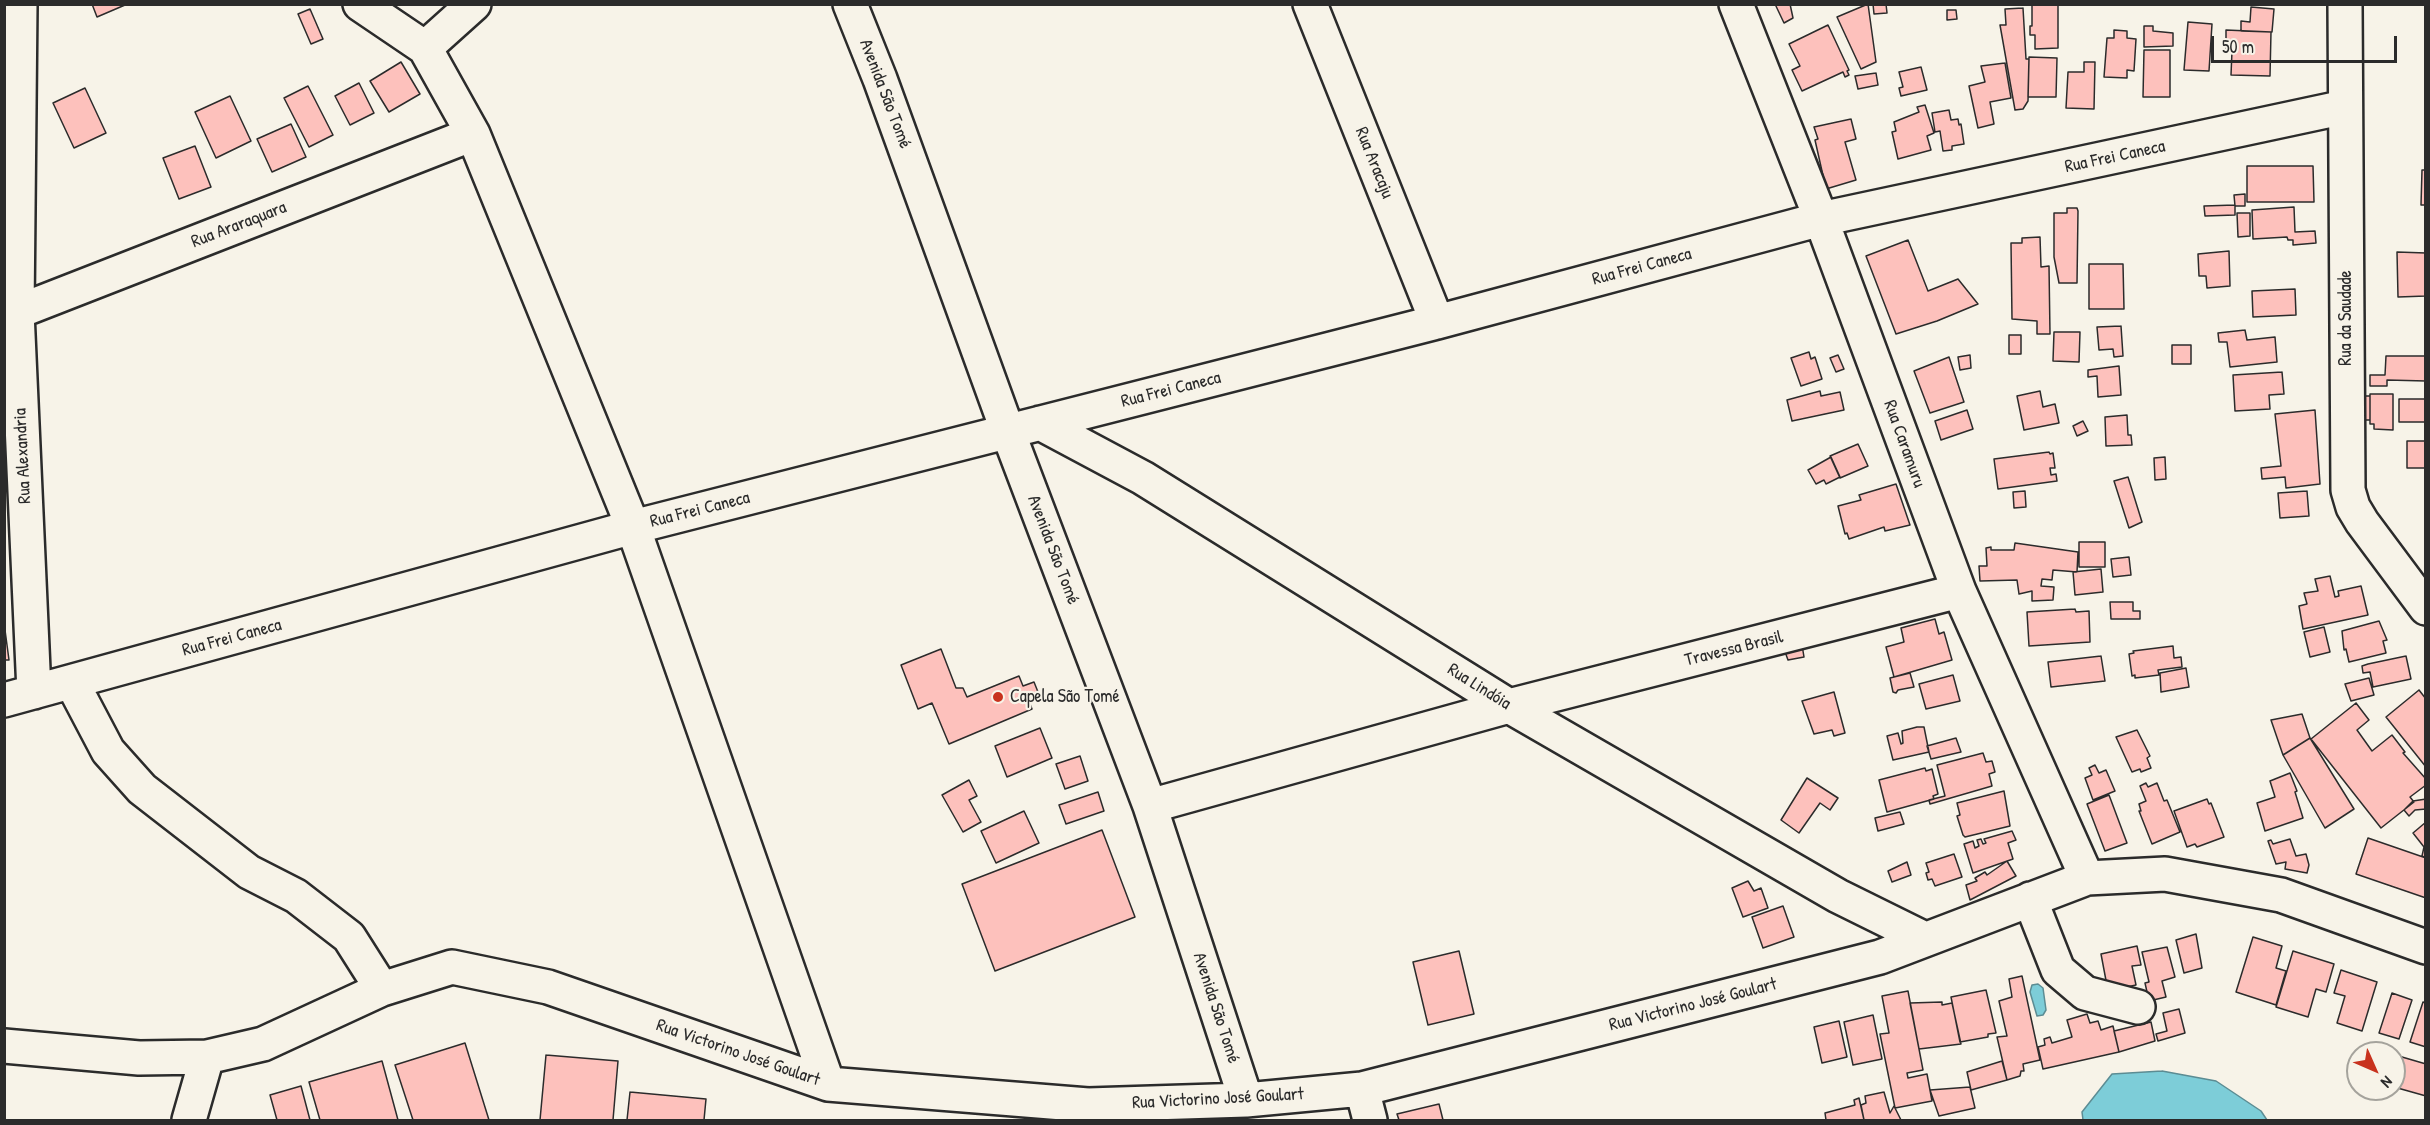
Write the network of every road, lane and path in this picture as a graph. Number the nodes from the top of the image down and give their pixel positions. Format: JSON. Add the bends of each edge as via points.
{"nodes":[{"id":1,"x":20,"y":4,"type":"edge"},
{"id":2,"x":360,"y":4,"type":"edge"},
{"id":3,"x":474,"y":4,"type":"edge"},
{"id":4,"x":850,"y":4,"type":"edge"},
{"id":5,"x":1310,"y":4,"type":"edge"},
{"id":6,"x":1736,"y":4,"type":"edge"},
{"id":7,"x":2345,"y":4,"type":"edge"},
{"id":8,"x":424,"y":48,"type":"junction"},
{"id":9,"x":2345,"y":107,"type":"junction"},
{"id":10,"x":473,"y":134,"type":"junction"},
{"id":11,"x":1821,"y":219,"type":"junction"},
{"id":12,"x":11,"y":313,"type":"edge"},
{"id":13,"x":1437,"y":322,"type":"junction"},
{"id":14,"x":1040,"y":423,"type":"junction"},
{"id":15,"x":1008,"y":432,"type":"junction"},
{"id":16,"x":633,"y":527,"type":"junction"},
{"id":17,"x":1959,"y":591,"type":"junction"},
{"id":18,"x":2426,"y":608,"type":"edge"},
{"id":19,"x":76,"y":681,"type":"junction"},
{"id":20,"x":19,"y":696,"type":"edge"},
{"id":21,"x":1509,"y":706,"type":"junction"},
{"id":22,"x":1150,"y":806,"type":"junction"},
{"id":23,"x":2086,"y":878,"type":"junction"},
{"id":24,"x":2030,"y":899,"type":"junction"},
{"id":25,"x":1926,"y":939,"type":"junction"},
{"id":26,"x":2426,"y":947,"type":"edge"},
{"id":27,"x":382,"y":989,"type":"junction"},
{"id":28,"x":2139,"y":1007,"type":"dead end"},
{"id":29,"x":4,"y":1046,"type":"edge"},
{"id":30,"x":207,"y":1057,"type":"junction"},
{"id":31,"x":828,"y":1084,"type":"junction"},
{"id":32,"x":1362,"y":1089,"type":"junction"},
{"id":33,"x":1246,"y":1100,"type":"junction"},
{"id":34,"x":1075,"y":1112,"type":"edge"},
{"id":35,"x":189,"y":1120,"type":"edge"},
{"id":36,"x":1370,"y":1120,"type":"edge"}],
"edges":[{"from":1,"to":12,"type":"street","name":"Rua Alexandria"},
{"from":2,"to":8,"type":"street"},
{"from":3,"to":8,"type":"street"},
{"from":4,"to":15,"type":"street","name":"Avenida São Tomé"},
{"from":5,"to":13,"type":"street","name":"Rua Aracaju"},
{"from":6,"to":11,"type":"street","name":"Rua Caramuru"},
{"from":7,"to":9,"type":"street","name":"Rua da Saudade"},
{"from":8,"to":10,"type":"street"},
{"from":9,"to":11,"type":"street","name":"Rua Frei Caneca"},
{"from":9,"to":18,"type":"street","name":"Rua da Saudade","via":[[2348,490],[2362,522]]},
{"from":10,"to":12,"type":"street","name":"Rua Araraquara"},
{"from":10,"to":16,"type":"street"},
{"from":11,"to":13,"type":"street","name":"Rua Frei Caneca"},
{"from":11,"to":17,"type":"street","name":"Rua Caramuru"},
{"from":12,"to":20,"type":"street","name":"Rua Alexandria"},
{"from":13,"to":14,"type":"street","name":"Rua Frei Caneca"},
{"from":14,"to":15,"type":"street","name":"Rua Frei Caneca"},
{"from":14,"to":21,"type":"street","name":"Rua Lindóia","via":[[1143,478]]},
{"from":15,"to":16,"type":"street","name":"Rua Frei Caneca"},
{"from":15,"to":22,"type":"street","name":"Avenida São Tomé"},
{"from":16,"to":19,"type":"street","name":"Rua Frei Caneca"},
{"from":16,"to":31,"type":"street"},
{"from":17,"to":21,"type":"street","name":"Travessa Brasil"},
{"from":17,"to":23,"type":"street","name":"Rua Caramuru"},
{"from":19,"to":20,"type":"street","name":"Rua Frei Caneca"},
{"from":19,"to":27,"type":"street","via":[[78,694],[108,751],[142,789],[249,872],[296,896],[349,938]]},
{"from":21,"to":22,"type":"street","name":"Travessa Brasil"},
{"from":21,"to":25,"type":"street","name":"Rua Lindóia","via":[[1838,896]]},
{"from":22,"to":33,"type":"street","name":"Avenida São Tomé"},
{"from":23,"to":24,"type":"street","name":"Rua Victorino José Goulart"},
{"from":23,"to":26,"type":"street","name":"Rua Victorino José Goulart","via":[[2165,874],[2280,895]]},
{"from":24,"to":25,"type":"street","name":"Rua Victorino José Goulart"},
{"from":24,"to":28,"type":"street","via":[[2058,970],[2085,993]]},
{"from":25,"to":32,"type":"street","name":"Rua Victorino José Goulart","via":[[1880,957]]},
{"from":27,"to":30,"type":"street","name":"Rua Victorino José Goulart","via":[[263,1044]]},
{"from":27,"to":31,"type":"street","name":"Rua Victorino José Goulart","via":[[452,967],[548,987]]},
{"from":29,"to":30,"type":"street","name":"Rua Victorino José Goulart","via":[[139,1058]]},
{"from":30,"to":35,"type":"street"},
{"from":31,"to":34,"type":"street","name":"Rua Victorino José Goulart"},
{"from":32,"to":33,"type":"street","name":"Rua Victorino José Goulart"},
{"from":32,"to":36,"type":"street"},
{"from":33,"to":34,"type":"street","name":"Rua Victorino José Goulart"}]}
